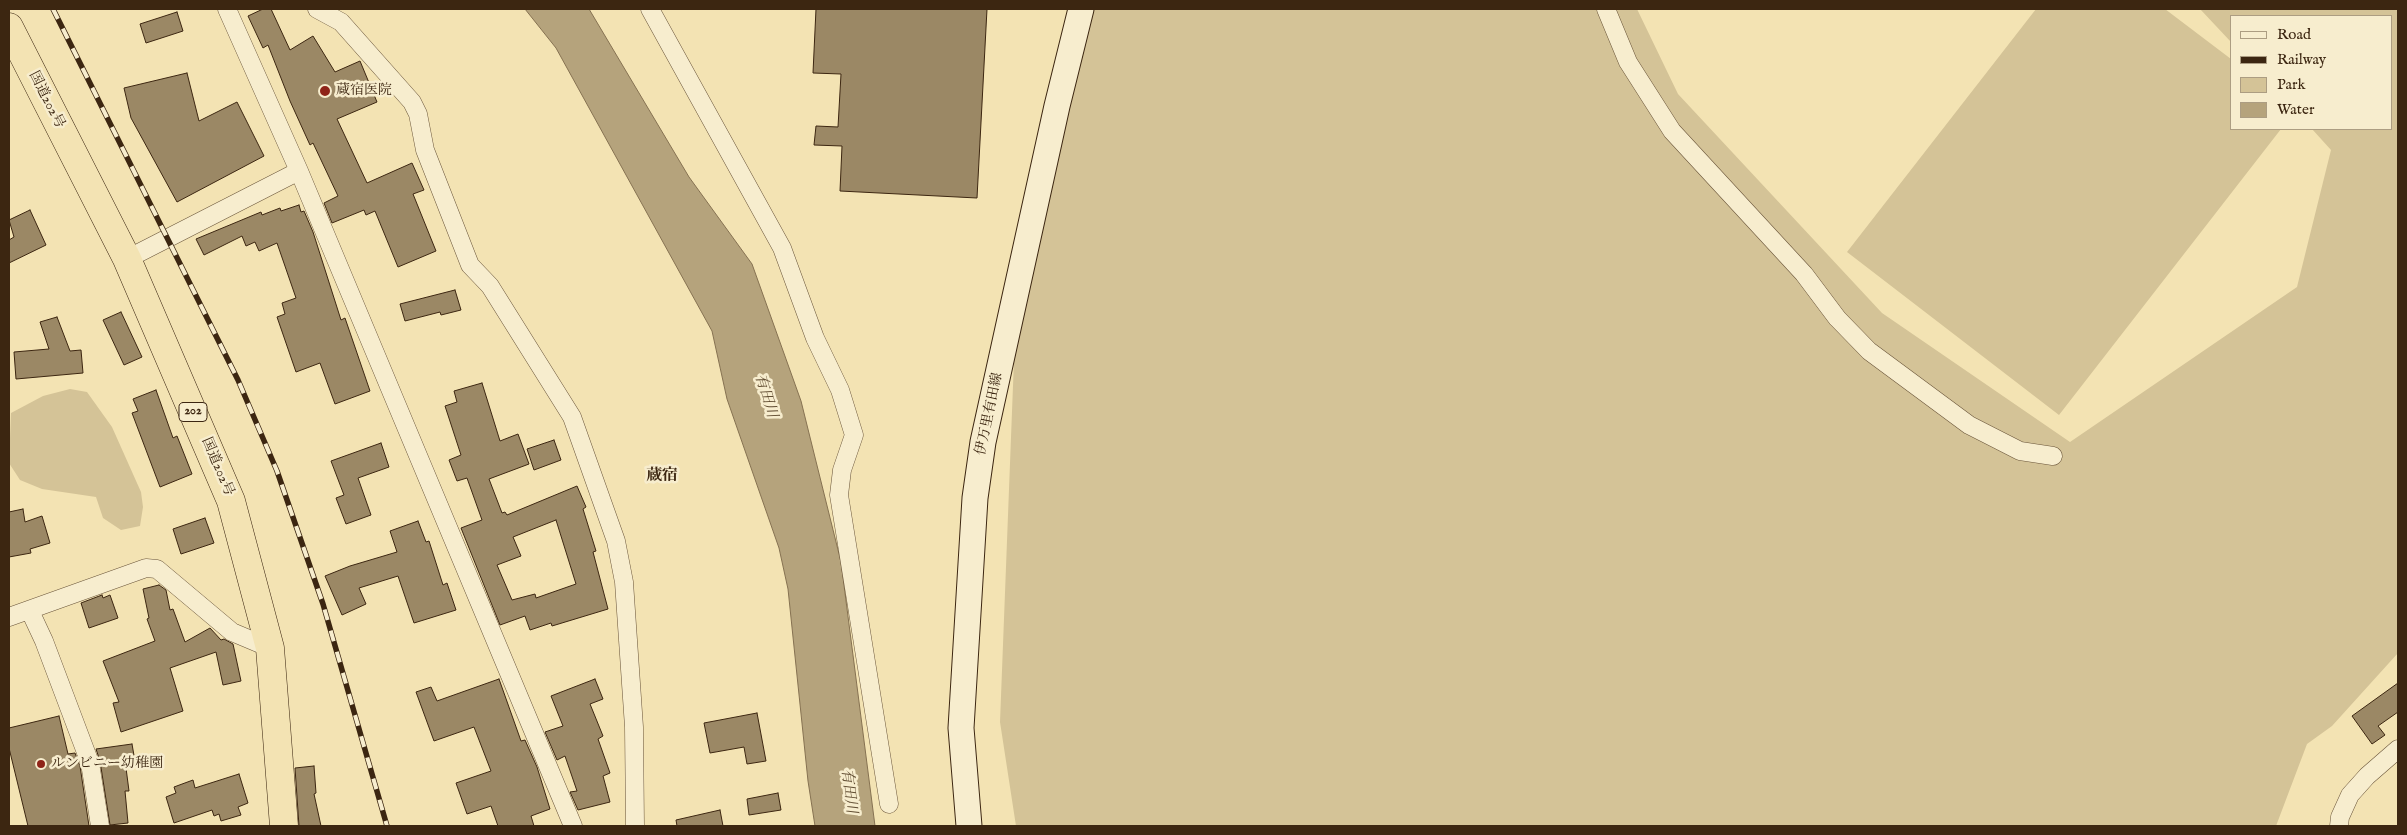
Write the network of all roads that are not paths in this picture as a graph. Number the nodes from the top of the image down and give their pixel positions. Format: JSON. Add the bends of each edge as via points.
{"nodes":[{"id":1,"x":227,"y":9,"type":"edge"},
{"id":2,"x":317,"y":9,"type":"edge"},
{"id":3,"x":650,"y":9,"type":"edge"},
{"id":4,"x":1081,"y":9,"type":"edge"},
{"id":5,"x":1606,"y":9,"type":"edge"},
{"id":6,"x":9,"y":27,"type":"edge"},
{"id":7,"x":299,"y":170,"type":"junction"},
{"id":8,"x":127,"y":259,"type":"junction"},
{"id":9,"x":2053,"y":456,"type":"dead end"},
{"id":10,"x":30,"y":611,"type":"junction"},
{"id":11,"x":9,"y":617,"type":"edge"},
{"id":12,"x":270,"y":648,"type":"junction"},
{"id":13,"x":2398,"y":749,"type":"edge"},
{"id":14,"x":889,"y":804,"type":"dead end"},
{"id":15,"x":100,"y":826,"type":"edge"},
{"id":16,"x":284,"y":826,"type":"edge"},
{"id":17,"x":573,"y":826,"type":"edge"},
{"id":18,"x":634,"y":826,"type":"edge"},
{"id":19,"x":969,"y":826,"type":"edge"},
{"id":20,"x":2339,"y":826,"type":"edge"}],
"edges":[{"from":1,"to":7,"type":"street"},
{"from":2,"to":18,"type":"street","via":[[341,22],[412,102],[418,114],[425,150],[470,266],[490,286],[572,417],[616,541],[624,582],[634,726]]},
{"from":3,"to":14,"type":"street","via":[[782,248],[815,338],[840,390],[854,435],[842,470],[839,494]]},
{"from":4,"to":19,"type":"main road","name":"伊万里有田線","via":[[1000,365],[974,498],[961,728]]},
{"from":5,"to":9,"type":"street","via":[[1628,62],[1672,131],[1804,274],[1836,318],[1868,351],[1969,425],[2020,451]]},
{"from":6,"to":8,"type":"highway","name":"国道202号","number":"202"},
{"from":7,"to":8,"type":"street"},
{"from":7,"to":17,"type":"street"},
{"from":8,"to":12,"type":"highway","name":"国道202号","number":"202","via":[[231,501]]},
{"from":10,"to":11,"type":"street"},
{"from":10,"to":12,"type":"street","via":[[146,568],[157,570],[232,632]]},
{"from":10,"to":15,"type":"street","via":[[90,763]]},
{"from":12,"to":16,"type":"highway","name":"国道202号","number":"202"},
{"from":13,"to":20,"type":"street","via":[[2350,795]]}]}
